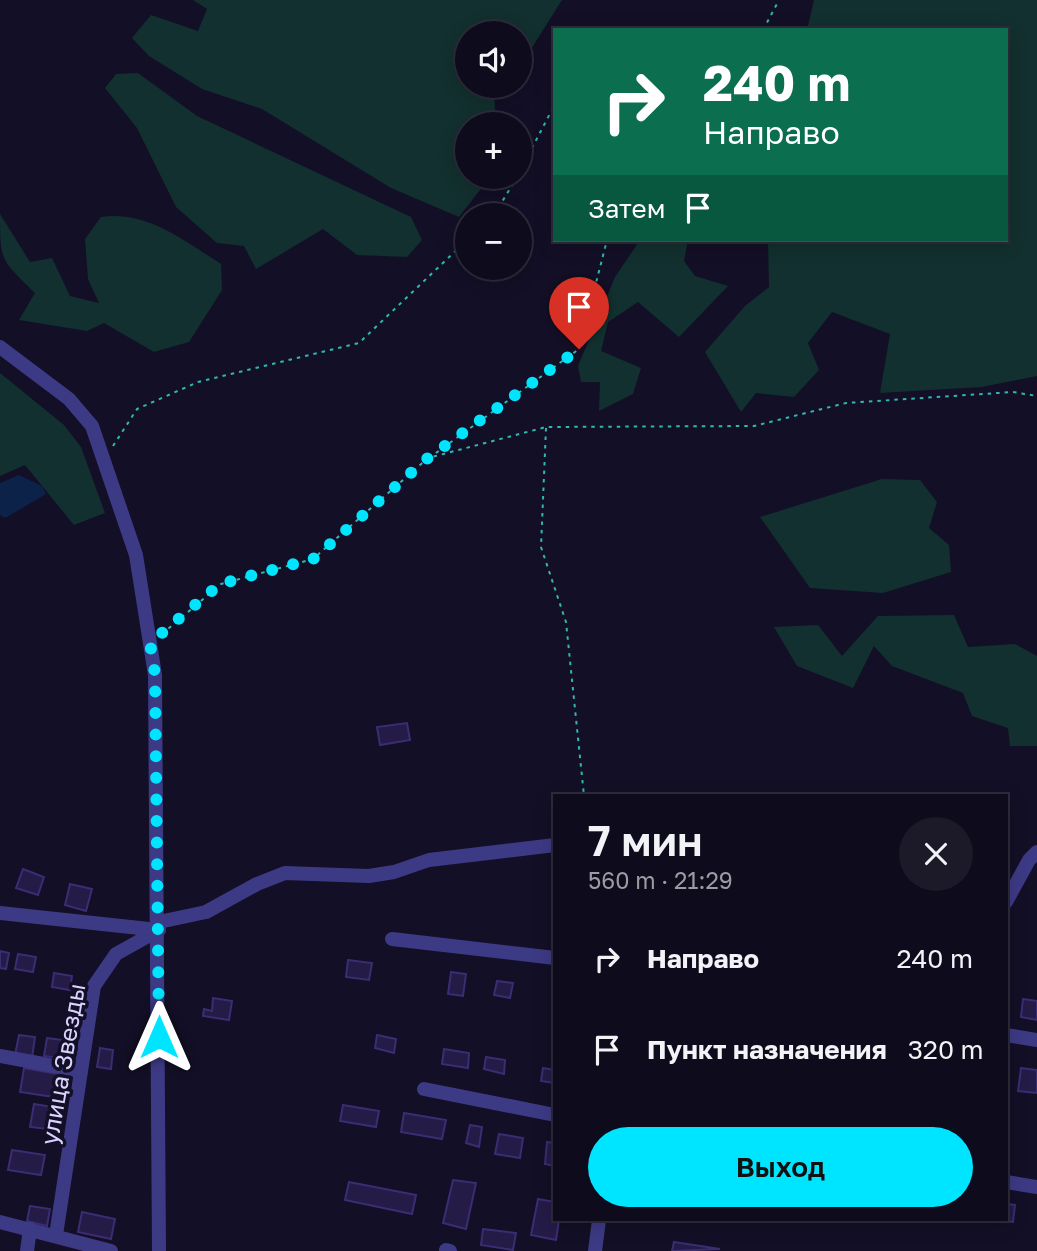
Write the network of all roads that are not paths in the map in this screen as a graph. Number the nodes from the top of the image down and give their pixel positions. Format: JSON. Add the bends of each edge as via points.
{"nodes":[{"id":1,"x":0,"y":347,"type":"edge"},
{"id":2,"x":553,"y":845,"type":"edge"},
{"id":3,"x":1037,"y":852,"type":"edge"},
{"id":4,"x":1008,"y":894,"type":"edge"},
{"id":5,"x":0,"y":913,"type":"edge"},
{"id":6,"x":159,"y":926,"type":"junction"},
{"id":7,"x":392,"y":939,"type":"dead end"},
{"id":8,"x":553,"y":958,"type":"edge"},
{"id":9,"x":1008,"y":1035,"type":"edge"},
{"id":10,"x":1037,"y":1040,"type":"edge"},
{"id":11,"x":0,"y":1056,"type":"edge"},
{"id":12,"x":81,"y":1071,"type":"junction"},
{"id":13,"x":424,"y":1089,"type":"dead end"},
{"id":14,"x":553,"y":1115,"type":"edge"},
{"id":15,"x":1008,"y":1182,"type":"edge"},
{"id":16,"x":1037,"y":1187,"type":"edge"},
{"id":17,"x":599,"y":1221,"type":"edge"},
{"id":18,"x":0,"y":1222,"type":"edge"},
{"id":19,"x":30,"y":1229,"type":"junction"},
{"id":20,"x":56,"y":1235,"type":"junction"},
{"id":21,"x":27,"y":1251,"type":"edge"},
{"id":22,"x":111,"y":1251,"type":"edge"},
{"id":23,"x":159,"y":1251,"type":"edge"},
{"id":24,"x":595,"y":1251,"type":"edge"}],
"edges":[{"from":1,"to":6,"type":"street","via":[[69,399],[92,426],[136,555],[155,674]]},
{"from":2,"to":6,"type":"street","via":[[429,860],[369,876],[285,873],[206,912]]},
{"from":3,"to":4,"type":"street"},
{"from":5,"to":6,"type":"street"},
{"from":6,"to":12,"type":"street","name":"улица Звезды","via":[[116,954],[94,986]]},
{"from":6,"to":23,"type":"street"},
{"from":7,"to":8,"type":"street"},
{"from":9,"to":10,"type":"street"},
{"from":11,"to":12,"type":"street"},
{"from":12,"to":20,"type":"street","name":"улица Звезды"},
{"from":13,"to":14,"type":"street"},
{"from":15,"to":16,"type":"street"},
{"from":17,"to":24,"type":"street"},
{"from":18,"to":19,"type":"street"},
{"from":19,"to":20,"type":"street"},
{"from":19,"to":21,"type":"street"},
{"from":20,"to":22,"type":"street"}]}
